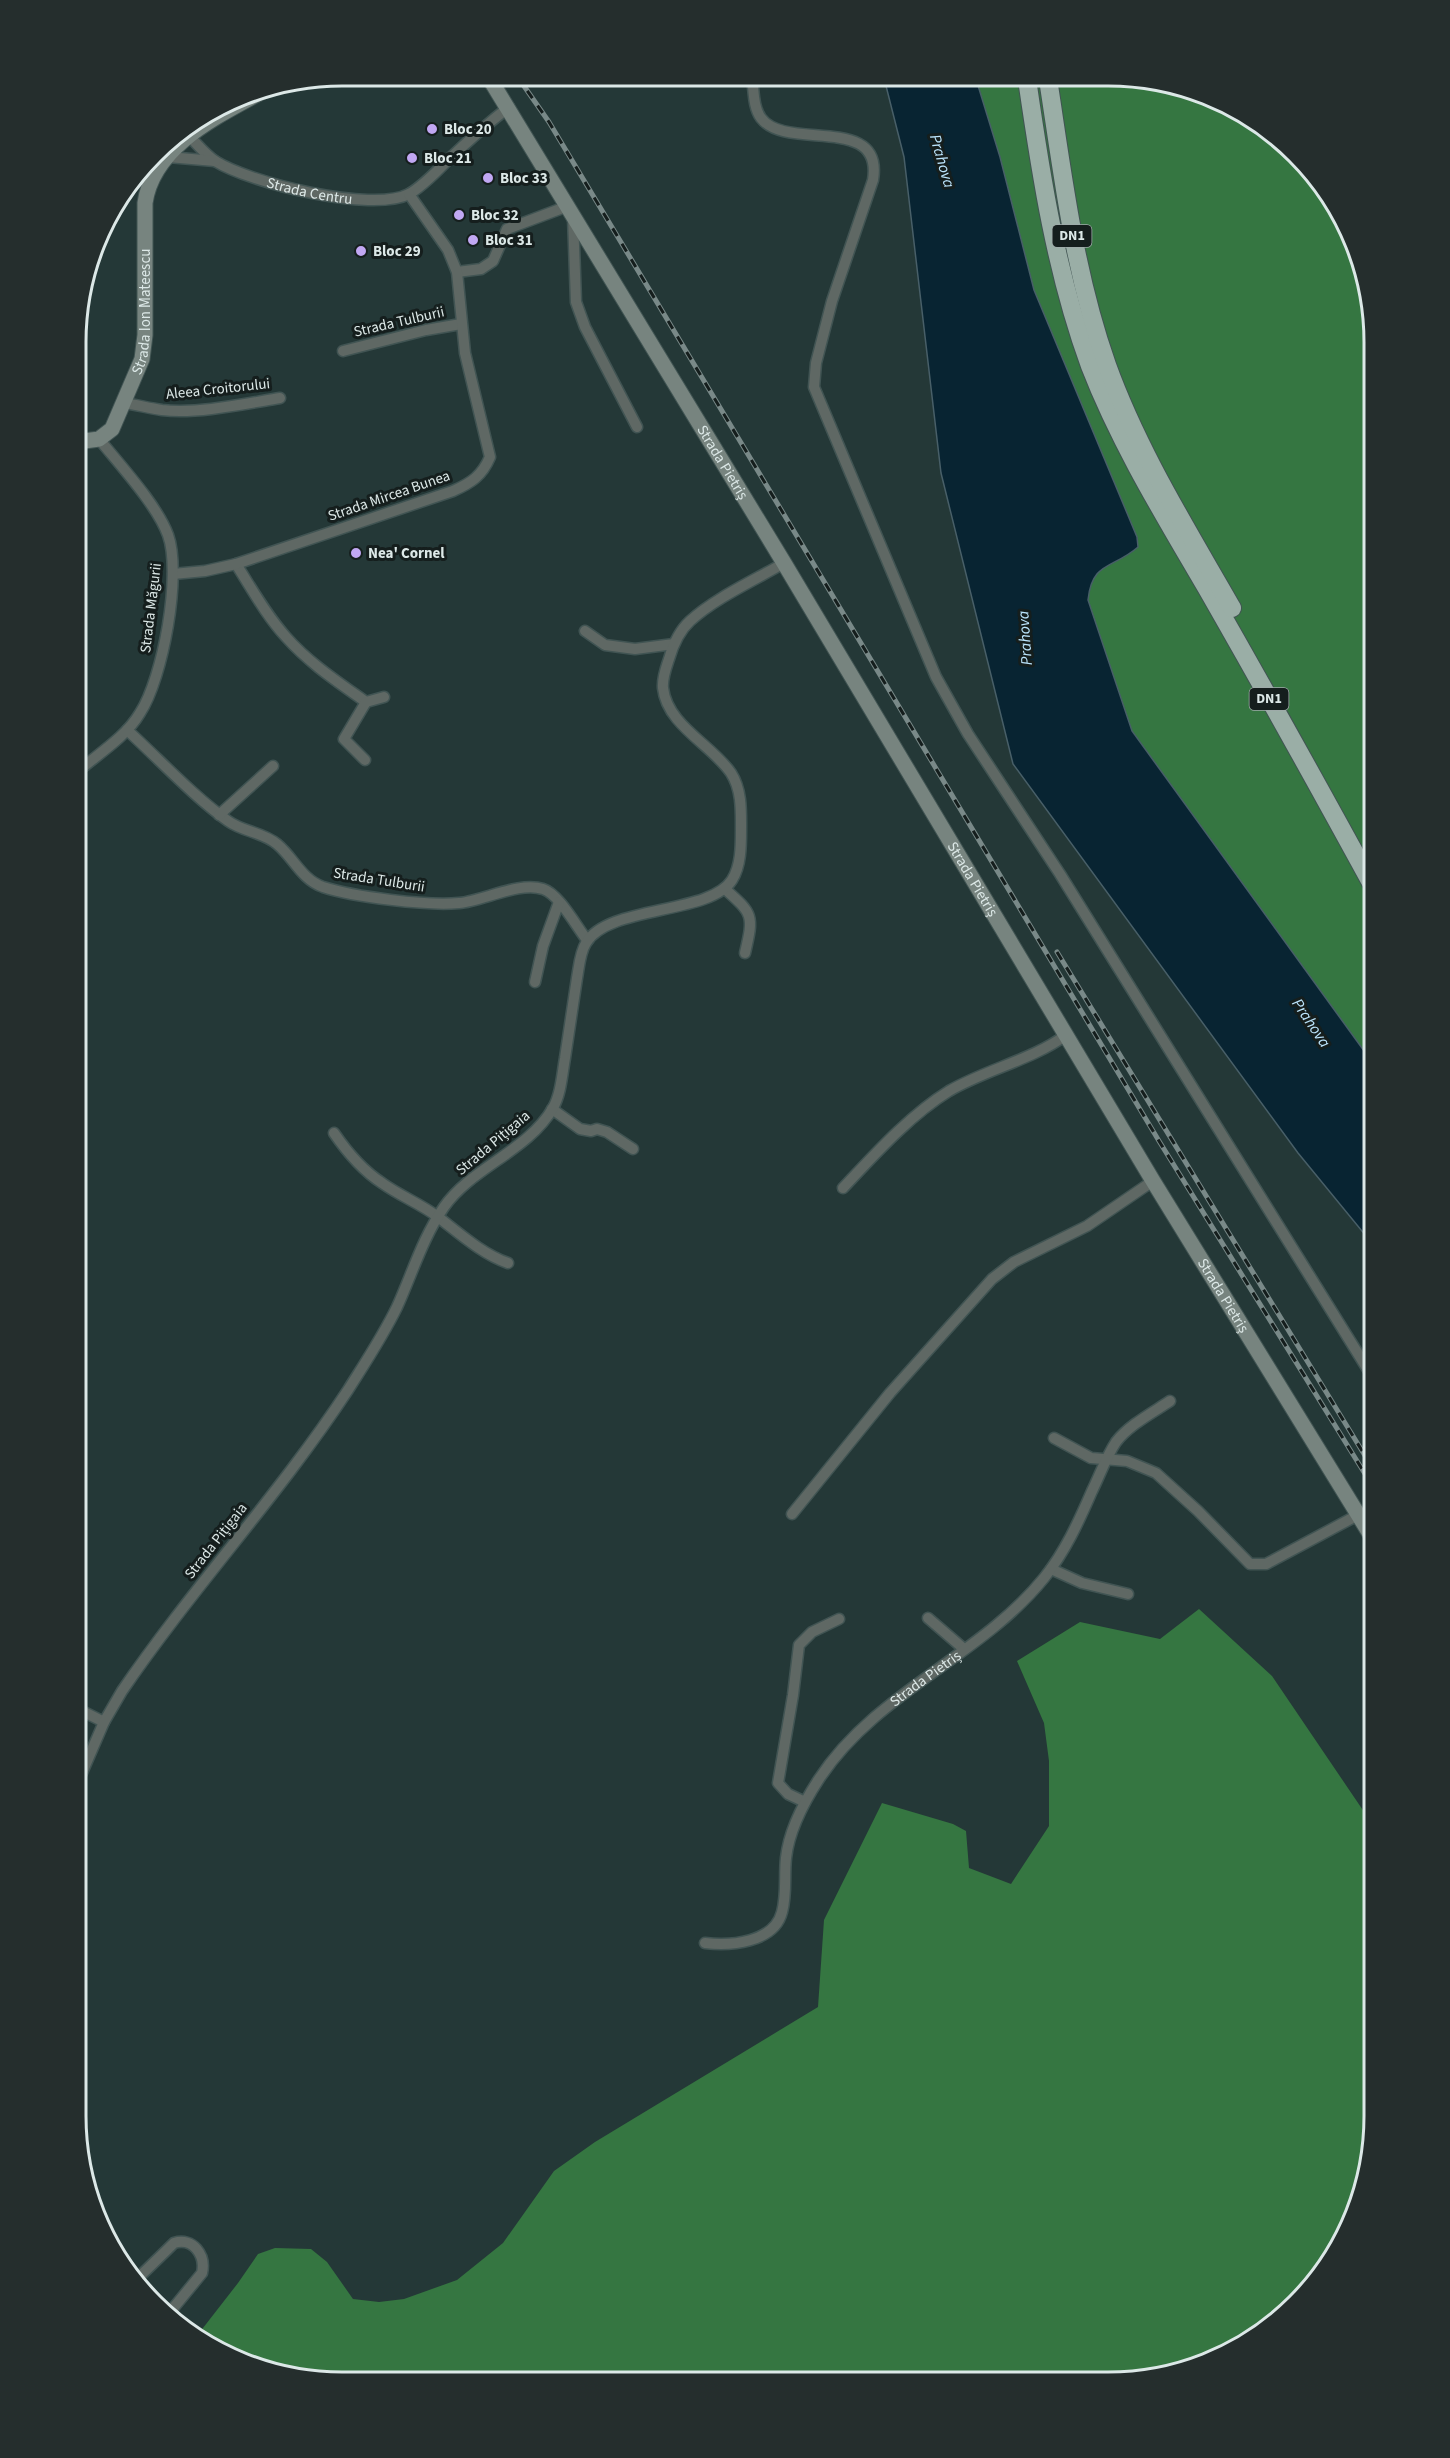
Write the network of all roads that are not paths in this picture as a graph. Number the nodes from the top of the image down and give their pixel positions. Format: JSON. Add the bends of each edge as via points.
{"nodes":[{"id":1,"x":495,"y":86,"type":"edge"},
{"id":2,"x":753,"y":86,"type":"edge"},
{"id":3,"x":1028,"y":86,"type":"edge"},
{"id":4,"x":1049,"y":86,"type":"edge"},
{"id":5,"x":509,"y":107,"type":"junction"},
{"id":6,"x":228,"y":112,"type":"edge"},
{"id":7,"x":189,"y":136,"type":"junction"},
{"id":8,"x":186,"y":138,"type":"edge"},
{"id":9,"x":168,"y":154,"type":"edge"},
{"id":10,"x":161,"y":159,"type":"edge"},
{"id":11,"x":215,"y":161,"type":"junction"},
{"id":12,"x":409,"y":194,"type":"junction"},
{"id":13,"x":570,"y":210,"type":"junction"},
{"id":14,"x":457,"y":272,"type":"junction"},
{"id":15,"x":462,"y":324,"type":"junction"},
{"id":16,"x":343,"y":351,"type":"dead end"},
{"id":17,"x":280,"y":398,"type":"dead end"},
{"id":18,"x":124,"y":403,"type":"junction"},
{"id":19,"x":637,"y":427,"type":"dead end"},
{"id":20,"x":99,"y":439,"type":"junction"},
{"id":21,"x":86,"y":441,"type":"edge"},
{"id":22,"x":784,"y":563,"type":"junction"},
{"id":23,"x":236,"y":564,"type":"junction"},
{"id":24,"x":173,"y":574,"type":"junction"},
{"id":25,"x":585,"y":631,"type":"dead end"},
{"id":26,"x":674,"y":644,"type":"junction"},
{"id":27,"x":384,"y":697,"type":"dead end"},
{"id":28,"x":366,"y":702,"type":"junction"},
{"id":29,"x":127,"y":730,"type":"junction"},
{"id":30,"x":364,"y":760,"type":"dead end"},
{"id":31,"x":86,"y":764,"type":"edge"},
{"id":32,"x":273,"y":766,"type":"dead end"},
{"id":33,"x":219,"y":814,"type":"junction"},
{"id":34,"x":1364,"y":844,"type":"edge"},
{"id":35,"x":1364,"y":870,"type":"edge"},
{"id":36,"x":725,"y":889,"type":"junction"},
{"id":37,"x":559,"y":902,"type":"junction"},
{"id":38,"x":587,"y":940,"type":"junction"},
{"id":39,"x":745,"y":952,"type":"dead end"},
{"id":40,"x":535,"y":982,"type":"dead end"},
{"id":41,"x":1066,"y":1035,"type":"junction"},
{"id":42,"x":552,"y":1109,"type":"junction"},
{"id":43,"x":334,"y":1133,"type":"dead end"},
{"id":44,"x":633,"y":1149,"type":"dead end"},
{"id":45,"x":1153,"y":1181,"type":"junction"},
{"id":46,"x":843,"y":1188,"type":"dead end"},
{"id":47,"x":438,"y":1217,"type":"junction"},
{"id":48,"x":508,"y":1263,"type":"dead end"},
{"id":49,"x":1364,"y":1363,"type":"edge"},
{"id":50,"x":1170,"y":1401,"type":"dead end"},
{"id":51,"x":1054,"y":1438,"type":"dead end"},
{"id":52,"x":1107,"y":1459,"type":"junction"},
{"id":53,"x":792,"y":1514,"type":"dead end"},
{"id":54,"x":1358,"y":1515,"type":"junction"},
{"id":55,"x":1364,"y":1525,"type":"edge"},
{"id":56,"x":1050,"y":1569,"type":"junction"},
{"id":57,"x":1128,"y":1594,"type":"dead end"},
{"id":58,"x":928,"y":1618,"type":"dead end"},
{"id":59,"x":839,"y":1619,"type":"dead end"},
{"id":60,"x":964,"y":1649,"type":"junction"},
{"id":61,"x":86,"y":1713,"type":"edge"},
{"id":62,"x":104,"y":1722,"type":"junction"},
{"id":63,"x":86,"y":1764,"type":"edge"},
{"id":64,"x":805,"y":1802,"type":"junction"},
{"id":65,"x":705,"y":1943,"type":"dead end"},
{"id":66,"x":141,"y":2276,"type":"edge"},
{"id":67,"x":173,"y":2309,"type":"edge"}],
"edges":[{"from":1,"to":5,"type":"main road"},
{"from":2,"to":49,"type":"street","via":[[756,108],[768,125],[858,143],[866,148],[874,164],[873,180],[832,301],[814,387],[936,677],[968,734],[1060,874]]},
{"from":3,"to":35,"type":"highway","number":"DN1","via":[[1059,263],[1102,396],[1139,470]]},
{"from":4,"to":34,"type":"highway","number":"DN1","via":[[1074,244],[1091,316],[1116,387],[1151,463]]},
{"from":5,"to":12,"type":"street","name":"Strada Centru"},
{"from":5,"to":13,"type":"main road"},
{"from":6,"to":7,"type":"main road"},
{"from":7,"to":8,"type":"main road"},
{"from":7,"to":11,"type":"street"},
{"from":9,"to":11,"type":"street"},
{"from":10,"to":18,"type":"main road","name":"Strada Ion Mateescu","via":[[147,191],[144,347]]},
{"from":11,"to":12,"type":"street","name":"Strada Centru","via":[[260,180],[337,196],[377,201]]},
{"from":12,"to":14,"type":"street","via":[[448,250]]},
{"from":13,"to":14,"type":"street","via":[[507,229],[493,261],[481,268]]},
{"from":13,"to":19,"type":"street","via":[[576,302]]},
{"from":13,"to":22,"type":"main road","name":"Strada Pietriș"},
{"from":14,"to":15,"type":"street","name":"Strada Mircea Bunea"},
{"from":15,"to":16,"type":"street","name":"Strada Tulburii"},
{"from":15,"to":23,"type":"street","name":"Strada Mircea Bunea","via":[[467,363],[490,457],[484,471],[467,485]]},
{"from":17,"to":18,"type":"street","name":"Aleea Croitorului","via":[[180,411]]},
{"from":18,"to":20,"type":"main road","name":"Strada Ion Mateescu","via":[[112,429]]},
{"from":20,"to":21,"type":"main road"},
{"from":20,"to":24,"type":"street","name":"Strada Măgurii","via":[[162,521],[172,549]]},
{"from":22,"to":26,"type":"street","via":[[706,609],[690,621]]},
{"from":22,"to":41,"type":"main road","name":"Strada Pietriș"},
{"from":23,"to":24,"type":"street","name":"Strada Mircea Bunea"},
{"from":23,"to":28,"type":"street","via":[[285,636]]},
{"from":24,"to":29,"type":"street","name":"Strada Măgurii","via":[[154,682],[140,715]]},
{"from":25,"to":26,"type":"street","via":[[605,645],[635,649]]},
{"from":26,"to":36,"type":"street","via":[[663,679],[668,702],[686,727],[730,772],[740,798],[740,854],[736,871]]},
{"from":27,"to":28,"type":"street"},
{"from":28,"to":30,"type":"street","via":[[344,739]]},
{"from":29,"to":31,"type":"street","name":"Strada Măgurii"},
{"from":29,"to":33,"type":"street","name":"Strada Tulburii"},
{"from":32,"to":33,"type":"street"},
{"from":33,"to":37,"type":"street","name":"Strada Tulburii","via":[[278,844],[304,876],[323,887],[400,900],[456,904],[536,887]]},
{"from":36,"to":38,"type":"street","via":[[609,925]]},
{"from":36,"to":39,"type":"street","via":[[749,913]]},
{"from":37,"to":38,"type":"street","name":"Strada Tulburii"},
{"from":37,"to":40,"type":"street"},
{"from":38,"to":42,"type":"street","name":"Strada Pițigaia","via":[[579,964],[560,1086]]},
{"from":41,"to":45,"type":"main road","name":"Strada Pietriș"},
{"from":41,"to":46,"type":"street","via":[[1041,1051],[948,1092],[914,1118]]},
{"from":42,"to":44,"type":"street","via":[[579,1129],[607,1132]]},
{"from":42,"to":47,"type":"street","name":"Strada Pițigaia","via":[[531,1134],[464,1186]]},
{"from":43,"to":47,"type":"street","via":[[350,1155],[380,1183]]},
{"from":45,"to":53,"type":"street","via":[[1087,1227],[1014,1262],[992,1279],[890,1393]]},
{"from":45,"to":54,"type":"main road","name":"Strada Pietriș"},
{"from":47,"to":48,"type":"street"},
{"from":47,"to":62,"type":"street","name":"Strada Pițigaia","via":[[395,1310],[347,1391],[137,1669]]},
{"from":50,"to":52,"type":"street","name":"Strada Pietriș","via":[[1128,1430]]},
{"from":51,"to":52,"type":"street","via":[[1091,1458]]},
{"from":52,"to":54,"type":"street","via":[[1127,1461],[1156,1473],[1250,1564],[1266,1564]]},
{"from":52,"to":56,"type":"street","name":"Strada Pietriș","via":[[1080,1518]]},
{"from":54,"to":55,"type":"main road","name":"Strada Pietriș"},
{"from":56,"to":57,"type":"street","via":[[1082,1583]]},
{"from":56,"to":60,"type":"street","name":"Strada Pietriș","via":[[1028,1596]]},
{"from":58,"to":60,"type":"street"},
{"from":59,"to":64,"type":"street","via":[[804,1639],[797,1653],[778,1783],[788,1794]]},
{"from":60,"to":64,"type":"street","name":"Strada Pietriș","via":[[900,1694],[851,1737],[831,1760]]},
{"from":61,"to":62,"type":"street"},
{"from":62,"to":63,"type":"street","name":"Strada Pițigaia"},
{"from":64,"to":65,"type":"street","name":"Strada Pietriș","via":[[789,1846],[783,1910],[776,1924],[767,1932],[732,1945]]},
{"from":66,"to":67,"type":"street","via":[[174,2243],[189,2242],[198,2250],[204,2264],[202,2273]]}]}
